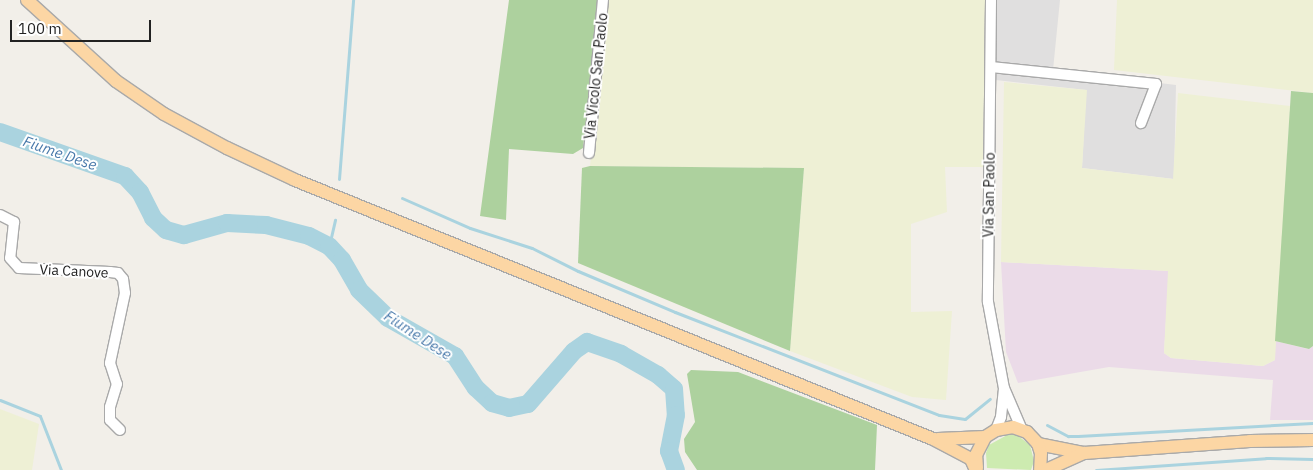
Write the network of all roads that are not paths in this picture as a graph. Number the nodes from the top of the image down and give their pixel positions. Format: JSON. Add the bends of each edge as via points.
{"nodes":[{"id":1,"x":27,"y":0,"type":"edge"},
{"id":2,"x":604,"y":0,"type":"edge"},
{"id":3,"x":991,"y":0,"type":"edge"},
{"id":4,"x":991,"y":67,"type":"junction"},
{"id":5,"x":1141,"y":123,"type":"dead end"},
{"id":6,"x":588,"y":153,"type":"dead end"},
{"id":7,"x":0,"y":215,"type":"edge"},
{"id":8,"x":1004,"y":388,"type":"junction"},
{"id":9,"x":120,"y":430,"type":"dead end"},
{"id":10,"x":1022,"y":430,"type":"junction"},
{"id":11,"x":990,"y":433,"type":"junction"},
{"id":12,"x":933,"y":439,"type":"junction"},
{"id":13,"x":1313,"y":440,"type":"edge"},
{"id":14,"x":1038,"y":444,"type":"junction"},
{"id":15,"x":1084,"y":453,"type":"junction"},
{"id":16,"x":977,"y":470,"type":"edge"},
{"id":17,"x":1040,"y":470,"type":"edge"},
{"id":18,"x":1046,"y":470,"type":"edge"}],
"edges":[{"from":1,"to":12,"type":"main road","via":[[74,46],[137,96],[194,131],[260,165]]},
{"from":2,"to":6,"type":"street","name":"Via Vicolo San Paolo"},
{"from":3,"to":4,"type":"street","name":"Via San Paolo"},
{"from":4,"to":5,"type":"street","via":[[1156,84]]},
{"from":4,"to":8,"type":"street","name":"Via San Paolo","via":[[988,302]]},
{"from":7,"to":9,"type":"street","name":"Via Canove","via":[[14,222],[10,258],[19,268],[110,272],[118,273],[123,280],[125,292],[110,363],[117,384],[110,420]]},
{"from":8,"to":10,"type":"street","name":"Via San Paolo"},
{"from":8,"to":11,"type":"street","name":"Via San Paolo","via":[[1001,418]]},
{"from":10,"to":11,"type":"main road"},
{"from":10,"to":14,"type":"main road"},
{"from":11,"to":12,"type":"main road"},
{"from":11,"to":16,"type":"main road","via":[[976,454]]},
{"from":12,"to":16,"type":"main road","via":[[971,459]]},
{"from":13,"to":15,"type":"main road"},
{"from":14,"to":15,"type":"main road"},
{"from":14,"to":17,"type":"main road","via":[[1042,453]]},
{"from":15,"to":18,"type":"main road"}]}
